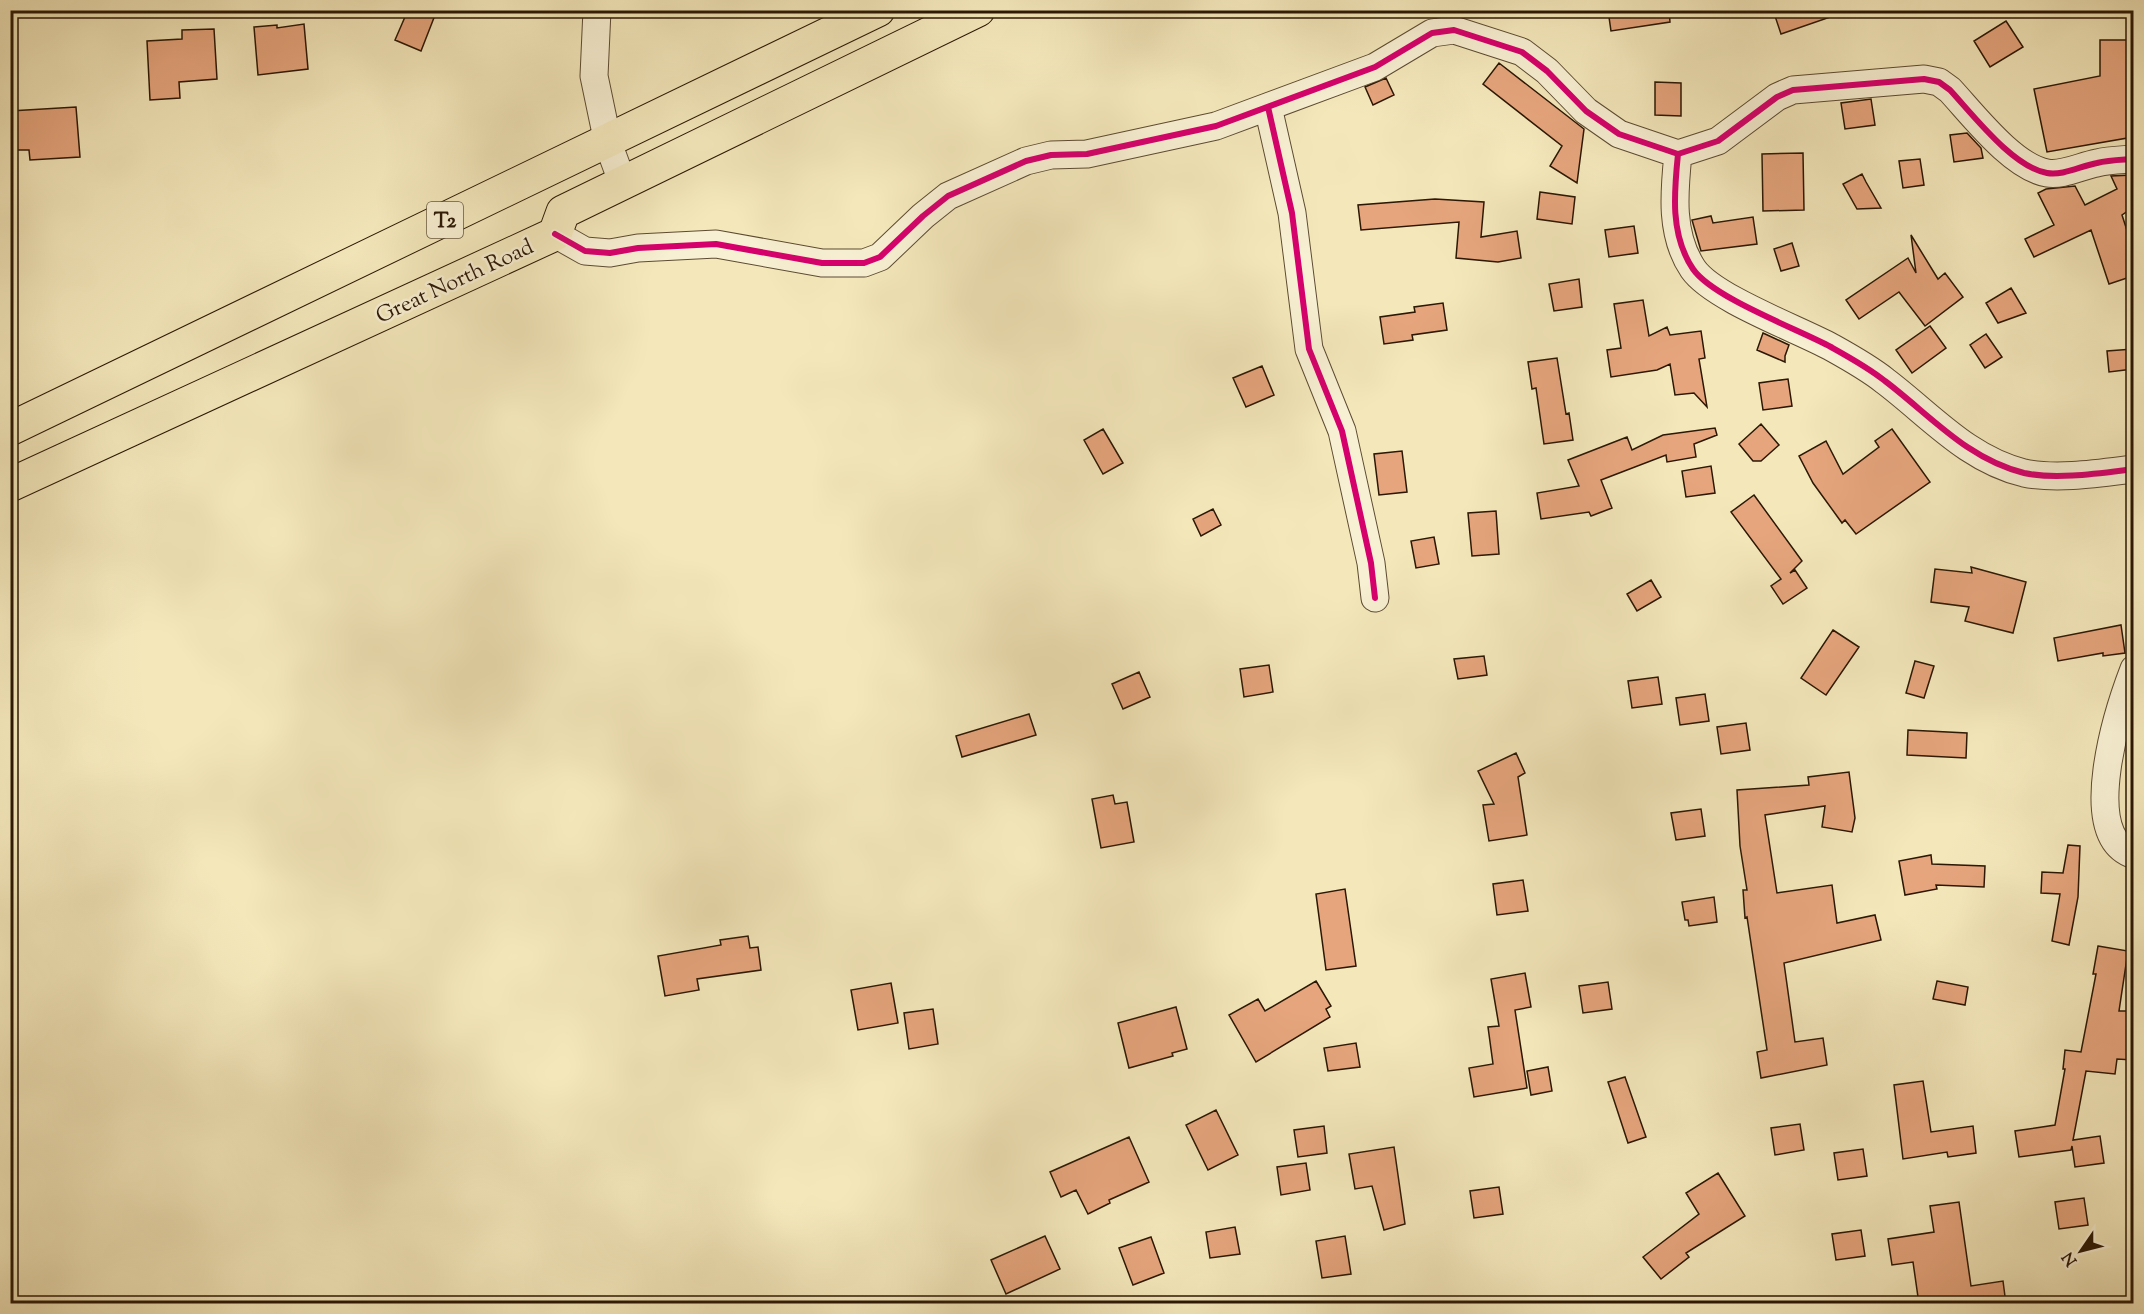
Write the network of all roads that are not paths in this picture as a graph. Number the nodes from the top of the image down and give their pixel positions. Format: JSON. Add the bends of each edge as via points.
{"nodes":[{"id":1,"x":597,"y":10,"type":"edge"},
{"id":2,"x":878,"y":10,"type":"edge"},
{"id":3,"x":978,"y":10,"type":"edge"},
{"id":4,"x":1268,"y":107,"type":"junction"},
{"id":5,"x":608,"y":143,"type":"junction"},
{"id":6,"x":1678,"y":154,"type":"junction"},
{"id":7,"x":2133,"y":159,"type":"edge"},
{"id":8,"x":623,"y":184,"type":"junction"},
{"id":9,"x":555,"y":234,"type":"junction"},
{"id":10,"x":10,"y":429,"type":"edge"},
{"id":11,"x":2133,"y":470,"type":"edge"},
{"id":12,"x":10,"y":485,"type":"edge"},
{"id":13,"x":1375,"y":598,"type":"dead end"},
{"id":14,"x":2133,"y":669,"type":"edge"},
{"id":15,"x":2133,"y":855,"type":"edge"}],
"edges":[{"from":1,"to":5,"type":"street","via":[[594,75]]},
{"from":2,"to":5,"type":"highway","number":"T2"},
{"from":3,"to":8,"type":"highway","name":"Great North Road"},
{"from":4,"to":6,"type":"street","via":[[1375,67],[1432,33],[1454,30],[1522,52],[1586,111],[1619,134]]},
{"from":4,"to":9,"type":"street","via":[[1165,139],[1026,161],[948,196],[880,257],[864,263],[822,263],[716,244],[610,253],[585,251]]},
{"from":4,"to":13,"type":"street","via":[[1292,213],[1309,349],[1342,431]]},
{"from":5,"to":8,"type":"street"},
{"from":5,"to":10,"type":"highway","number":"T2"},
{"from":6,"to":7,"type":"street","via":[[1718,141],[1792,90],[1924,79],[1939,82],[1950,90],[2008,150],[2034,169],[2062,172],[2098,162]]},
{"from":6,"to":11,"type":"street","via":[[1674,212],[1687,260],[1703,280],[1755,311],[1831,347],[1885,381],[1958,443],[1998,464],[2026,473],[2085,475]]},
{"from":8,"to":9,"type":"highway","name":"Great North Road","via":[[563,212]]},
{"from":9,"to":12,"type":"highway","name":"Great North Road"},
{"from":14,"to":15,"type":"street","via":[[2111,742],[2105,805],[2108,829],[2118,846]]}]}
